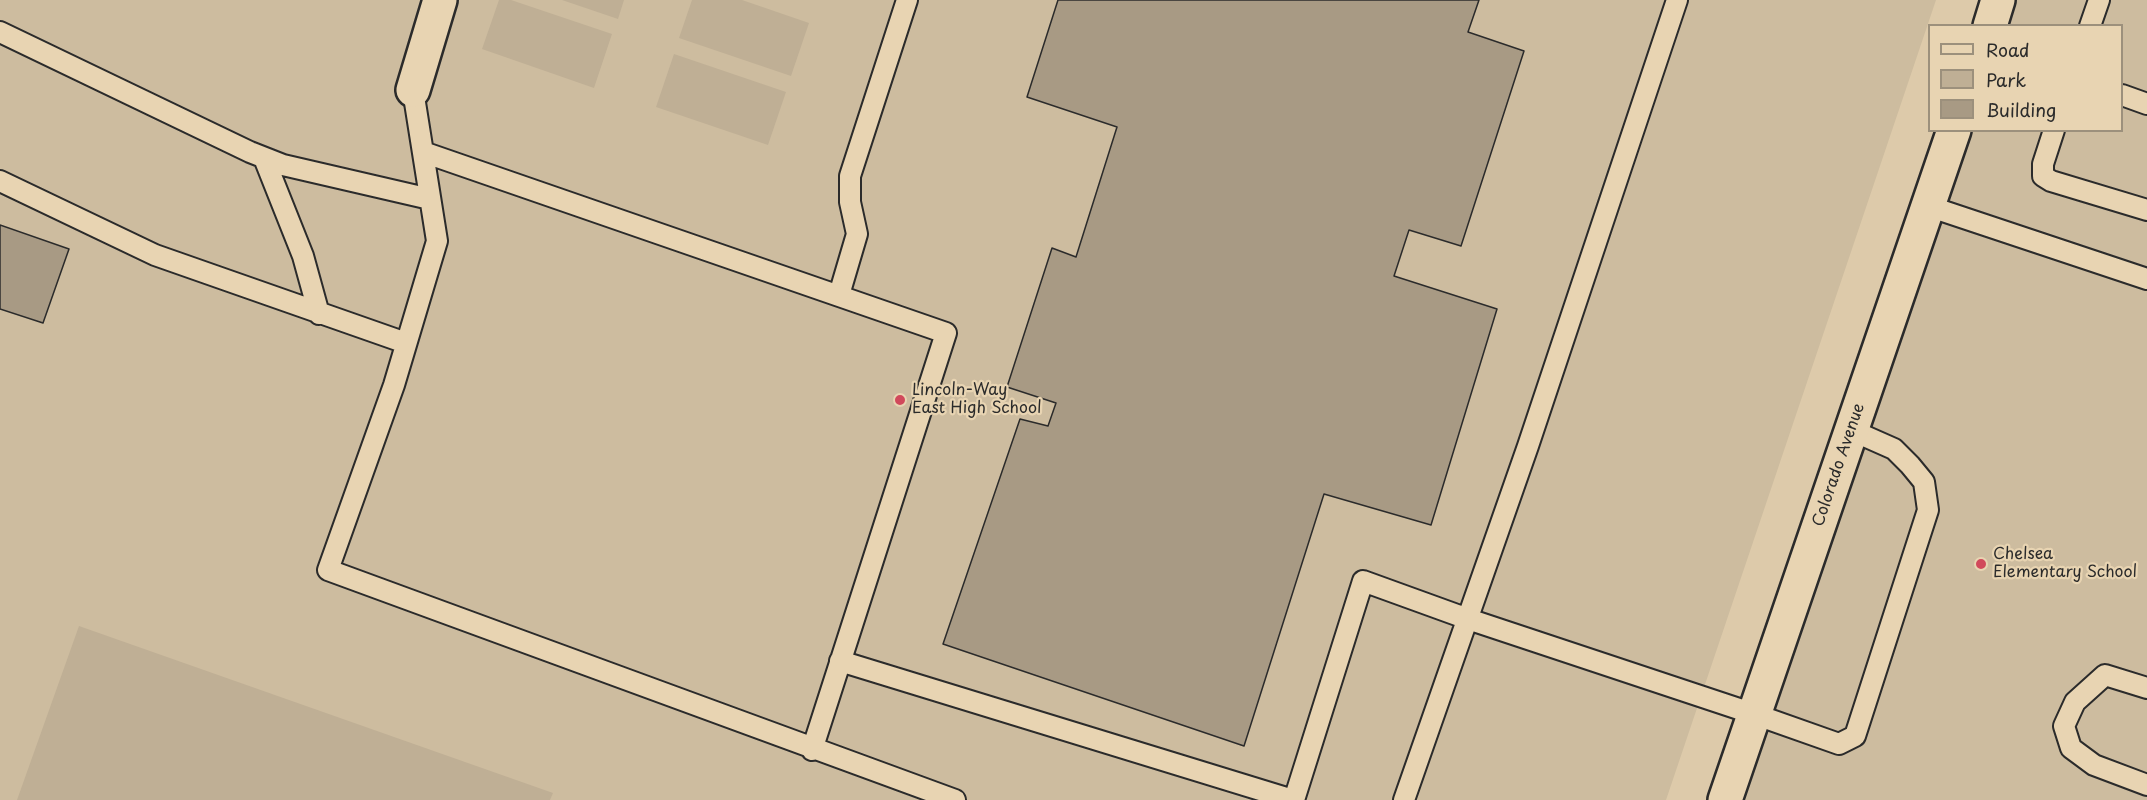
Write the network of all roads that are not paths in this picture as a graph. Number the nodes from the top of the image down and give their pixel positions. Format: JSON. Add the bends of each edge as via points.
{"nodes":[{"id":1,"x":440,"y":0,"type":"edge"},
{"id":2,"x":907,"y":0,"type":"edge"},
{"id":3,"x":1677,"y":0,"type":"edge"},
{"id":4,"x":1998,"y":0,"type":"edge"},
{"id":5,"x":2099,"y":0,"type":"edge"},
{"id":6,"x":1991,"y":24,"type":"edge"},
{"id":7,"x":2091,"y":24,"type":"edge"},
{"id":8,"x":0,"y":32,"type":"edge"},
{"id":9,"x":413,"y":90,"type":"joint"},
{"id":10,"x":2123,"y":96,"type":"edge"},
{"id":11,"x":2147,"y":104,"type":"edge"},
{"id":12,"x":1953,"y":132,"type":"edge"},
{"id":13,"x":2053,"y":132,"type":"edge"},
{"id":14,"x":423,"y":152,"type":"junction"},
{"id":15,"x":264,"y":158,"type":"junction"},
{"id":16,"x":0,"y":181,"type":"edge"},
{"id":17,"x":430,"y":199,"type":"junction"},
{"id":18,"x":1928,"y":206,"type":"junction"},
{"id":19,"x":2147,"y":210,"type":"edge"},
{"id":20,"x":2147,"y":279,"type":"edge"},
{"id":21,"x":839,"y":295,"type":"junction"},
{"id":22,"x":319,"y":314,"type":"junction"},
{"id":23,"x":406,"y":343,"type":"junction"},
{"id":24,"x":1851,"y":430,"type":"junction"},
{"id":25,"x":1468,"y":620,"type":"junction"},
{"id":26,"x":840,"y":661,"type":"junction"},
{"id":27,"x":2147,"y":688,"type":"edge"},
{"id":28,"x":1754,"y":714,"type":"junction"},
{"id":29,"x":812,"y":750,"type":"junction"},
{"id":30,"x":2147,"y":785,"type":"edge"},
{"id":31,"x":955,"y":800,"type":"edge"},
{"id":32,"x":1294,"y":800,"type":"edge"},
{"id":33,"x":1404,"y":800,"type":"edge"},
{"id":34,"x":1725,"y":800,"type":"edge"}],
"edges":[{"from":1,"to":9,"type":"street"},
{"from":2,"to":21,"type":"lane","via":[[850,176],[850,202],[857,234]]},
{"from":3,"to":25,"type":"lane"},
{"from":4,"to":6,"type":"street"},
{"from":5,"to":7,"type":"lane"},
{"from":8,"to":15,"type":"lane"},
{"from":9,"to":14,"type":"lane"},
{"from":10,"to":11,"type":"lane"},
{"from":12,"to":18,"type":"street","name":"Colorado Avenue"},
{"from":13,"to":19,"type":"lane","via":[[2043,176]]},
{"from":14,"to":17,"type":"lane"},
{"from":14,"to":21,"type":"lane"},
{"from":15,"to":17,"type":"lane"},
{"from":15,"to":22,"type":"lane","via":[[303,256]]},
{"from":16,"to":22,"type":"lane","via":[[155,255]]},
{"from":17,"to":23,"type":"lane","via":[[437,241]]},
{"from":18,"to":20,"type":"lane"},
{"from":18,"to":24,"type":"street","name":"Colorado Avenue"},
{"from":21,"to":26,"type":"lane","via":[[946,333]]},
{"from":22,"to":23,"type":"lane"},
{"from":23,"to":29,"type":"lane","via":[[328,570]]},
{"from":24,"to":28,"type":"street","name":"Colorado Avenue"},
{"from":24,"to":28,"type":"lane","via":[[1894,449],[1910,465],[1924,482],[1928,510],[1855,736],[1839,744]]},
{"from":25,"to":28,"type":"lane"},
{"from":25,"to":32,"type":"lane","via":[[1363,581]]},
{"from":25,"to":33,"type":"lane"},
{"from":26,"to":29,"type":"lane"},
{"from":26,"to":32,"type":"lane"},
{"from":27,"to":30,"type":"lane","via":[[2105,675],[2074,702],[2064,726],[2071,748],[2094,765]]},
{"from":28,"to":34,"type":"street","name":"Colorado Avenue"},
{"from":29,"to":31,"type":"lane"}]}
